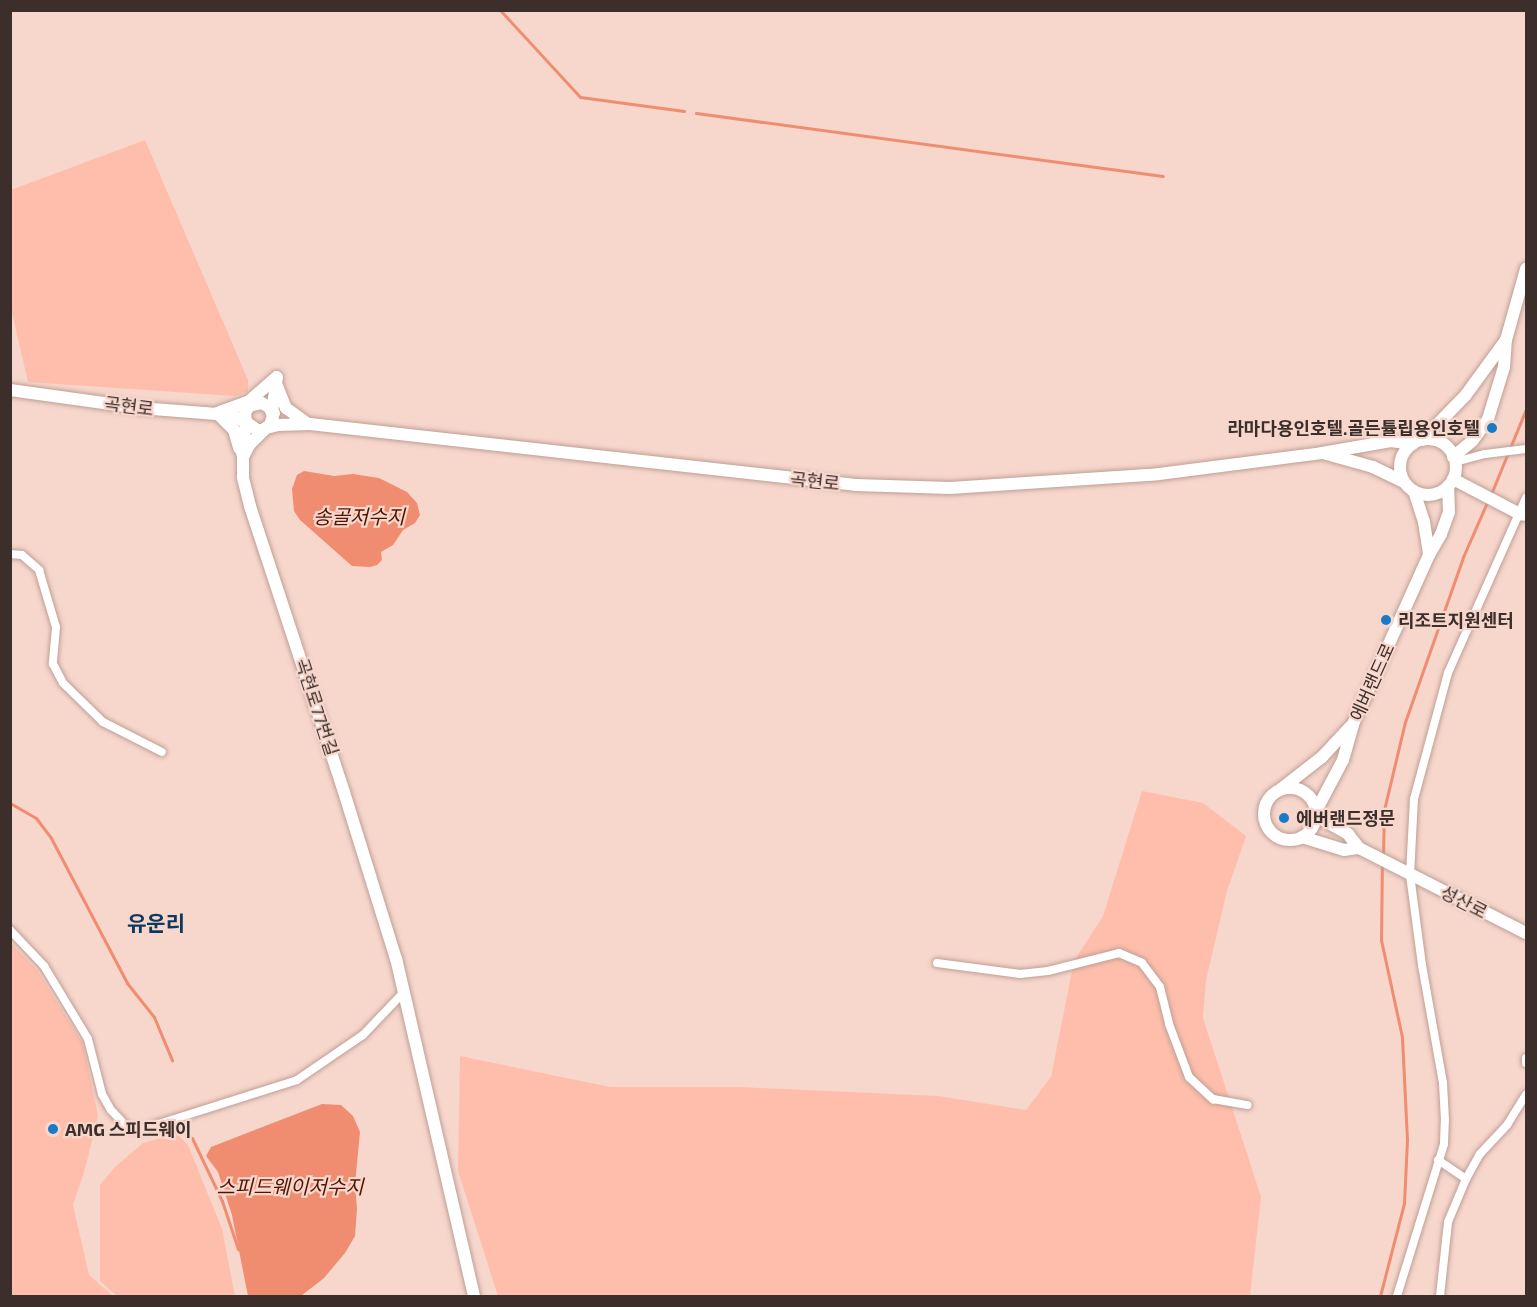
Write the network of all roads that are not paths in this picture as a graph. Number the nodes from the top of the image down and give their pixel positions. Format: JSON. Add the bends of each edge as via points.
{"nodes":[{"id":1,"x":1527,"y":269,"type":"edge"},
{"id":2,"x":1506,"y":340,"type":"junction"},
{"id":3,"x":277,"y":377,"type":"junction"},
{"id":4,"x":10,"y":390,"type":"edge"},
{"id":5,"x":253,"y":403,"type":"junction"},
{"id":6,"x":272,"y":412,"type":"junction"},
{"id":7,"x":216,"y":413,"type":"junction"},
{"id":8,"x":246,"y":422,"type":"junction"},
{"id":9,"x":310,"y":424,"type":"junction"},
{"id":10,"x":266,"y":428,"type":"junction"},
{"id":11,"x":1417,"y":442,"type":"junction"},
{"id":12,"x":1527,"y":449,"type":"edge"},
{"id":13,"x":1322,"y":453,"type":"junction"},
{"id":14,"x":1454,"y":459,"type":"junction"},
{"id":15,"x":242,"y":467,"type":"junction"},
{"id":16,"x":1404,"y":482,"type":"junction"},
{"id":17,"x":1450,"y":483,"type":"junction"},
{"id":18,"x":1414,"y":491,"type":"junction"},
{"id":19,"x":1527,"y":498,"type":"edge"},
{"id":20,"x":1519,"y":513,"type":"edge"},
{"id":21,"x":10,"y":554,"type":"edge"},
{"id":22,"x":1429,"y":555,"type":"junction"},
{"id":23,"x":1353,"y":724,"type":"junction"},
{"id":24,"x":162,"y":752,"type":"dead end"},
{"id":25,"x":1281,"y":789,"type":"junction"},
{"id":26,"x":1316,"y":813,"type":"junction"},
{"id":27,"x":1302,"y":837,"type":"junction"},
{"id":28,"x":1359,"y":848,"type":"junction"},
{"id":29,"x":1406,"y":873,"type":"junction"},
{"id":30,"x":10,"y":930,"type":"edge"},
{"id":31,"x":1527,"y":933,"type":"edge"},
{"id":32,"x":938,"y":963,"type":"dead end"},
{"id":33,"x":402,"y":994,"type":"junction"},
{"id":34,"x":1527,"y":1058,"type":"edge"},
{"id":35,"x":1527,"y":1063,"type":"edge"},
{"id":36,"x":1527,"y":1094,"type":"edge"},
{"id":37,"x":1247,"y":1104,"type":"dead end"},
{"id":38,"x":1438,"y":1160,"type":"junction"},
{"id":39,"x":1466,"y":1179,"type":"junction"},
{"id":40,"x":474,"y":1296,"type":"edge"},
{"id":41,"x":1397,"y":1296,"type":"edge"},
{"id":42,"x":1440,"y":1296,"type":"edge"}],
"edges":[{"from":1,"to":2,"type":"main road"},
{"from":2,"to":11,"type":"main road","via":[[1465,396]]},
{"from":2,"to":14,"type":"main road","via":[[1504,368],[1488,419]]},
{"from":3,"to":5,"type":"main road"},
{"from":3,"to":6,"type":"main road"},
{"from":3,"to":7,"type":"main road","via":[[248,402]]},
{"from":3,"to":9,"type":"main road","via":[[279,396],[286,408]]},
{"from":4,"to":7,"type":"main road","name":"곡현로","via":[[140,408]]},
{"from":5,"to":6,"type":"main road","via":[[262,403]]},
{"from":5,"to":7,"type":"main road"},
{"from":5,"to":8,"type":"main road","via":[[245,413]]},
{"from":6,"to":9,"type":"main road"},
{"from":6,"to":10,"type":"main road","via":[[272,421]]},
{"from":7,"to":8,"type":"main road","name":"곡현로"},
{"from":7,"to":15,"type":"main road","name":"곡현로77번길","via":[[234,430]]},
{"from":8,"to":10,"type":"main road","name":"곡현로","via":[[253,429]]},
{"from":8,"to":15,"type":"main road"},
{"from":9,"to":10,"type":"main road"},
{"from":9,"to":13,"type":"main road","name":"곡현로","via":[[856,485],[950,488],[1159,474]]},
{"from":9,"to":15,"type":"main road","via":[[293,426],[268,437],[249,452]]},
{"from":10,"to":15,"type":"main road","via":[[245,450]]},
{"from":11,"to":13,"type":"main road","name":"곡현로","via":[[1391,441]]},
{"from":11,"to":14,"type":"main road","via":[[1441,443]]},
{"from":11,"to":16,"type":"main road","via":[[1406,450],[1400,465]]},
{"from":12,"to":14,"type":"street"},
{"from":13,"to":16,"type":"main road","via":[[1373,467]]},
{"from":14,"to":17,"type":"main road","name":"에버랜드로"},
{"from":15,"to":33,"type":"main road","name":"곡현로77번길","via":[[250,506],[378,899]]},
{"from":16,"to":18,"type":"main road"},
{"from":17,"to":18,"type":"main road","via":[[1436,494]]},
{"from":17,"to":20,"type":"main road"},
{"from":17,"to":22,"type":"main road","name":"에버랜드로","via":[[1449,512]]},
{"from":18,"to":22,"type":"main road"},
{"from":19,"to":20,"type":"street"},
{"from":20,"to":29,"type":"street","via":[[1448,673],[1414,799]]},
{"from":21,"to":24,"type":"street","via":[[22,555],[39,570],[56,627],[53,664],[63,683],[103,723]]},
{"from":22,"to":23,"type":"main road","name":"에버랜드로"},
{"from":23,"to":25,"type":"main road","via":[[1322,757]]},
{"from":23,"to":26,"type":"main road","name":"에버랜드로","via":[[1343,760]]},
{"from":25,"to":26,"type":"main road","via":[[1300,789],[1313,802]]},
{"from":25,"to":27,"type":"main road","via":[[1268,799],[1264,817],[1269,828],[1284,839]]},
{"from":26,"to":27,"type":"main road","via":[[1312,828]]},
{"from":26,"to":28,"type":"main road","via":[[1348,834]]},
{"from":27,"to":28,"type":"main road","via":[[1344,850]]},
{"from":28,"to":29,"type":"main road","name":"성산로"},
{"from":29,"to":31,"type":"main road","name":"성산로"},
{"from":29,"to":38,"type":"street","via":[[1444,1094],[1444,1144]]},
{"from":30,"to":33,"type":"street","via":[[44,966],[88,1039],[102,1094],[128,1128],[146,1128],[297,1080],[363,1035]]},
{"from":32,"to":37,"type":"street","via":[[1020,974],[1048,971],[1119,952],[1142,963],[1160,987],[1189,1077],[1213,1099]]},
{"from":33,"to":40,"type":"main road","name":"곡현로77번길"},
{"from":34,"to":35,"type":"street"},
{"from":36,"to":39,"type":"street","via":[[1507,1125],[1480,1154]]},
{"from":38,"to":39,"type":"street"},
{"from":38,"to":41,"type":"street"},
{"from":39,"to":42,"type":"street","via":[[1448,1222]]}]}
